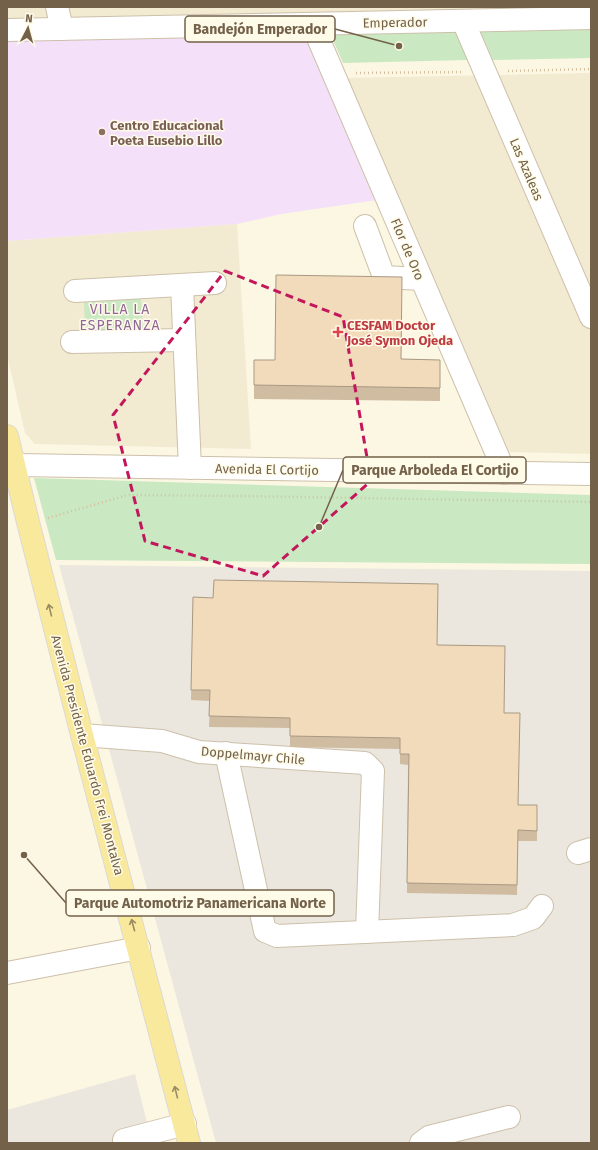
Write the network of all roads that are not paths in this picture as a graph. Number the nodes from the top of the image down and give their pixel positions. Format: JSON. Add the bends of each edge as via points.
{"nodes":[{"id":1,"x":57,"y":7,"type":"edge"},
{"id":2,"x":591,"y":18,"type":"edge"},
{"id":3,"x":464,"y":21,"type":"junction"},
{"id":4,"x":312,"y":24,"type":"junction"},
{"id":5,"x":62,"y":29,"type":"junction"},
{"id":6,"x":7,"y":30,"type":"edge"},
{"id":7,"x":365,"y":226,"type":"dead end"},
{"id":8,"x":421,"y":279,"type":"junction"},
{"id":9,"x":215,"y":283,"type":"dead end"},
{"id":10,"x":182,"y":285,"type":"junction"},
{"id":11,"x":75,"y":291,"type":"dead end"},
{"id":12,"x":591,"y":317,"type":"edge"},
{"id":13,"x":184,"y":340,"type":"junction"},
{"id":14,"x":72,"y":342,"type":"dead end"},
{"id":15,"x":7,"y":436,"type":"edge"},
{"id":16,"x":14,"y":465,"type":"junction"},
{"id":17,"x":190,"y":468,"type":"junction"},
{"id":18,"x":505,"y":473,"type":"junction"},
{"id":19,"x":591,"y":474,"type":"edge"},
{"id":20,"x":82,"y":735,"type":"junction"},
{"id":21,"x":226,"y":753,"type":"junction"},
{"id":22,"x":542,"y":906,"type":"dead end"},
{"id":23,"x":367,"y":932,"type":"junction"},
{"id":24,"x":139,"y":948,"type":"junction"},
{"id":25,"x":7,"y":973,"type":"edge"},
{"id":26,"x":509,"y":1117,"type":"dead end"},
{"id":27,"x":187,"y":1134,"type":"edge"},
{"id":28,"x":124,"y":1140,"type":"dead end"},
{"id":29,"x":421,"y":1143,"type":"edge"}],
"edges":[{"from":1,"to":5,"type":"street"},
{"from":2,"to":3,"type":"street","name":"Emperador"},
{"from":3,"to":4,"type":"street","name":"Emperador"},
{"from":3,"to":12,"type":"street","name":"Las Azaleas"},
{"from":4,"to":5,"type":"street","name":"Emperador"},
{"from":4,"to":8,"type":"street","name":"Flor de Oro"},
{"from":5,"to":6,"type":"street","name":"Emperador"},
{"from":7,"to":8,"type":"street","via":[[384,277]]},
{"from":8,"to":18,"type":"street","name":"Flor de Oro"},
{"from":9,"to":10,"type":"street"},
{"from":10,"to":11,"type":"street"},
{"from":10,"to":13,"type":"street"},
{"from":13,"to":14,"type":"street"},
{"from":13,"to":17,"type":"street"},
{"from":15,"to":16,"type":"main road","name":"Avenida Presidente Eduardo Frei Montalva"},
{"from":16,"to":17,"type":"street","name":"Avenida El Cortijo"},
{"from":20,"to":16,"type":"main road","name":"Avenida Presidente Eduardo Frei Montalva","one_way":true},
{"from":17,"to":18,"type":"street","name":"Avenida El Cortijo"},
{"from":18,"to":19,"type":"street","name":"Avenida El Cortijo"},
{"from":20,"to":21,"type":"street","name":"Doppelmayr Chile","via":[[162,741],[199,752]]},
{"from":24,"to":20,"type":"main road","name":"Avenida Presidente Eduardo Frei Montalva","one_way":true},
{"from":21,"to":23,"type":"street","via":[[265,931],[276,936]]},
{"from":21,"to":23,"type":"street","name":"Doppelmayr Chile","via":[[365,763],[373,771]]},
{"from":22,"to":23,"type":"street","via":[[532,918],[513,926]]},
{"from":24,"to":25,"type":"street"},
{"from":27,"to":24,"type":"main road","name":"Avenida Presidente Eduardo Frei Montalva","one_way":true},
{"from":26,"to":29,"type":"street","via":[[429,1137]]},
{"from":27,"to":28,"type":"street"}]}
